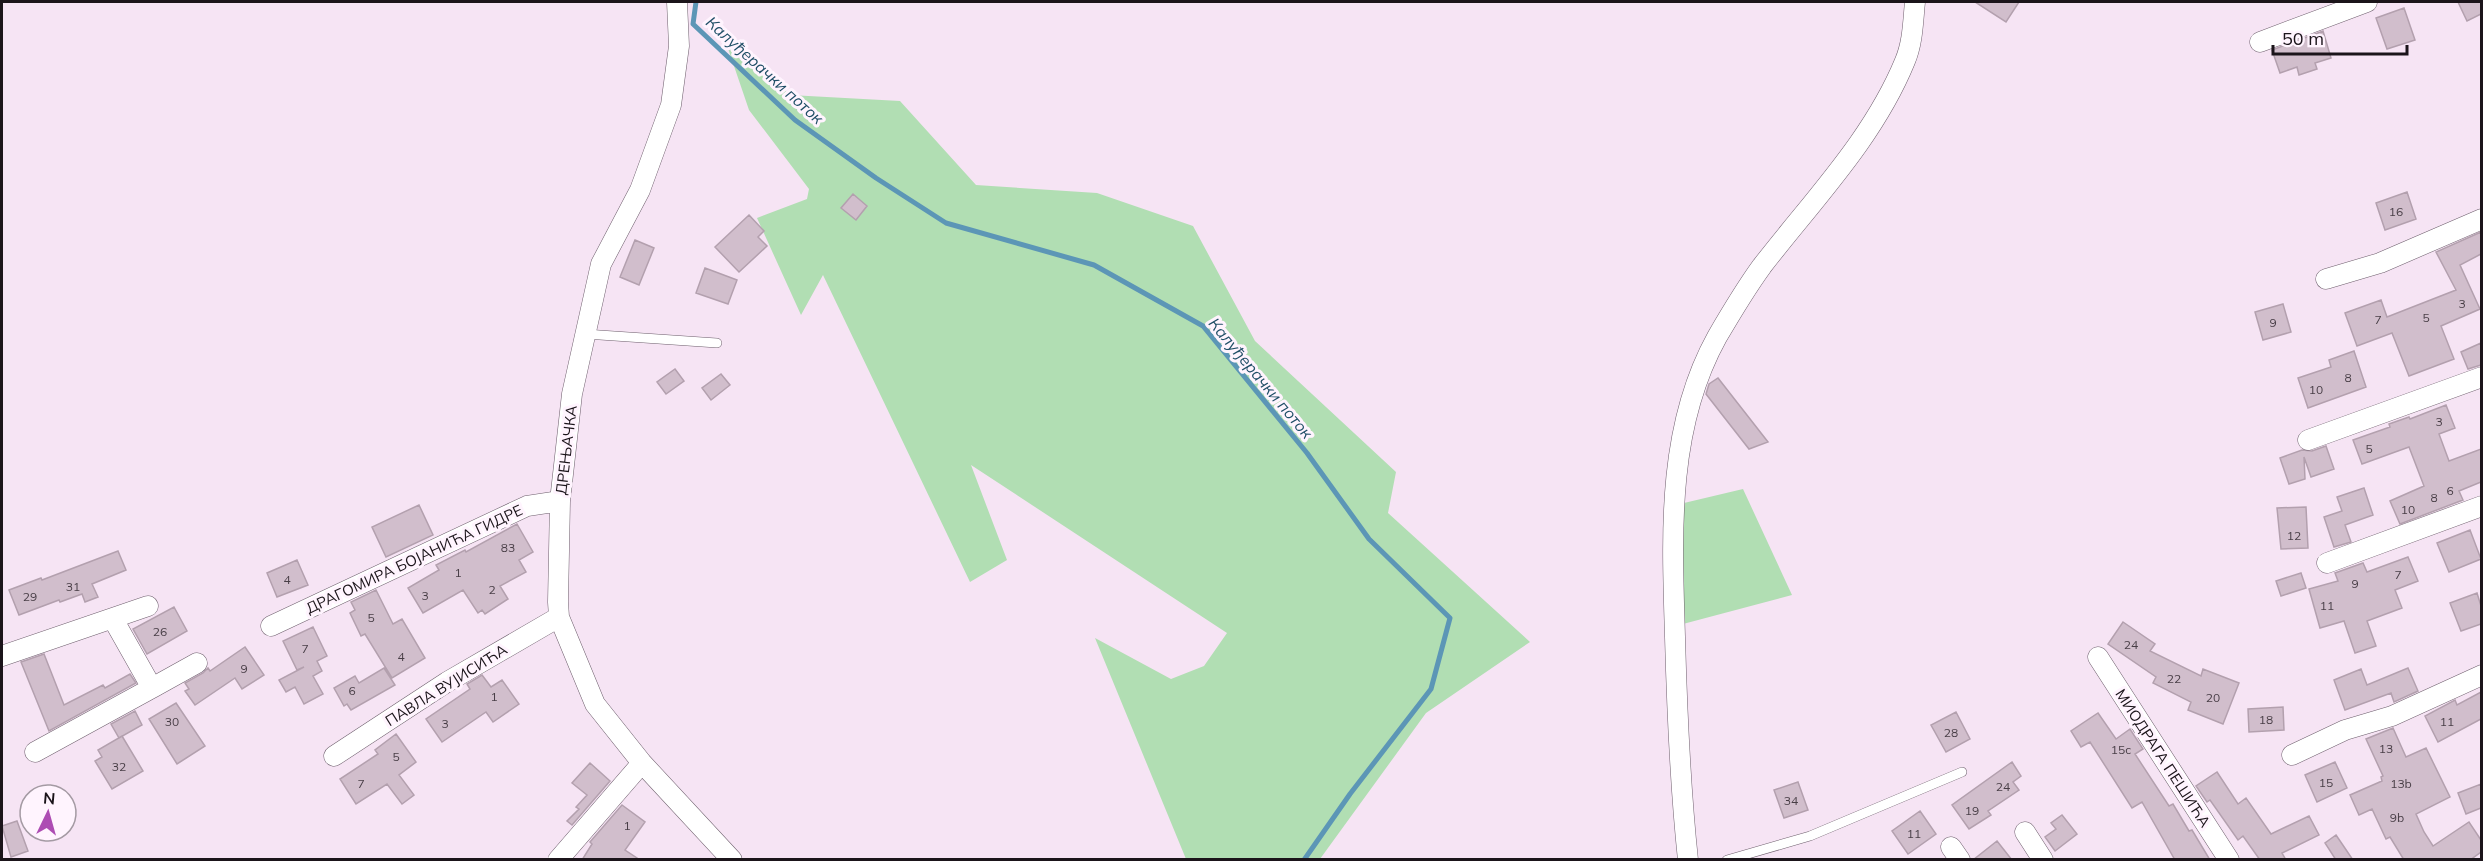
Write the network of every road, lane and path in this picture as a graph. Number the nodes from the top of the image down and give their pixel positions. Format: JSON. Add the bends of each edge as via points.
{"nodes":[{"id":1,"x":677,"y":2,"type":"edge"},
{"id":2,"x":1915,"y":2,"type":"edge"},
{"id":3,"x":2367,"y":2,"type":"edge"},
{"id":4,"x":2260,"y":42,"type":"dead end"},
{"id":5,"x":2481,"y":219,"type":"edge"},
{"id":6,"x":2326,"y":279,"type":"dead end"},
{"id":7,"x":585,"y":334,"type":"junction"},
{"id":8,"x":717,"y":343,"type":"dead end"},
{"id":9,"x":2481,"y":376,"type":"edge"},
{"id":10,"x":2308,"y":440,"type":"dead end"},
{"id":11,"x":560,"y":501,"type":"junction"},
{"id":12,"x":2481,"y":506,"type":"edge"},
{"id":13,"x":2327,"y":562,"type":"dead end"},
{"id":14,"x":148,"y":606,"type":"dead end"},
{"id":15,"x":559,"y":617,"type":"junction"},
{"id":16,"x":113,"y":619,"type":"junction"},
{"id":17,"x":271,"y":626,"type":"dead end"},
{"id":18,"x":2,"y":656,"type":"edge"},
{"id":19,"x":2098,"y":657,"type":"dead end"},
{"id":20,"x":197,"y":663,"type":"dead end"},
{"id":21,"x":2481,"y":675,"type":"edge"},
{"id":22,"x":152,"y":688,"type":"junction"},
{"id":23,"x":35,"y":752,"type":"dead end"},
{"id":24,"x":2292,"y":755,"type":"dead end"},
{"id":25,"x":334,"y":756,"type":"dead end"},
{"id":26,"x":642,"y":763,"type":"junction"},
{"id":27,"x":1962,"y":772,"type":"dead end"},
{"id":28,"x":2025,"y":832,"type":"dead end"},
{"id":29,"x":558,"y":860,"type":"edge"},
{"id":30,"x":732,"y":860,"type":"edge"},
{"id":31,"x":1688,"y":860,"type":"edge"},
{"id":32,"x":1726,"y":860,"type":"edge"},
{"id":33,"x":2043,"y":860,"type":"edge"},
{"id":34,"x":2229,"y":860,"type":"edge"}],
"edges":[{"from":1,"to":7,"type":"street","name":"ДРЕЊАЧКА","via":[[679,46],[671,105],[640,190],[601,264]]},
{"from":2,"to":31,"type":"street","via":[[1906,60],[1865,136],[1761,268],[1717,337],[1695,390],[1678,451],[1671,531],[1677,726]]},
{"from":3,"to":4,"type":"street"},
{"from":5,"to":6,"type":"street","via":[[2380,263]]},
{"from":7,"to":8,"type":"lane"},
{"from":7,"to":11,"type":"street","name":"ДРЕЊАЧКА","via":[[572,394]]},
{"from":9,"to":10,"type":"street"},
{"from":11,"to":15,"type":"street","name":"ДРЕЊАЧКА"},
{"from":11,"to":17,"type":"street","name":"ДРАГОМИРА БОЈАНИЋА ГИДРЕ","via":[[527,506]]},
{"from":12,"to":13,"type":"street"},
{"from":14,"to":16,"type":"street"},
{"from":15,"to":25,"type":"street","name":"ПАВЛА ВУЈИСИЋА","via":[[447,682]]},
{"from":15,"to":26,"type":"street","name":"ДРЕЊАЧКА","via":[[595,704]]},
{"from":16,"to":18,"type":"street"},
{"from":16,"to":22,"type":"street"},
{"from":19,"to":34,"type":"street","name":"МИОДРАГА ПЕШИЋА"},
{"from":20,"to":22,"type":"street"},
{"from":21,"to":24,"type":"street","via":[[2392,716],[2344,730]]},
{"from":22,"to":23,"type":"street"},
{"from":26,"to":29,"type":"street"},
{"from":26,"to":30,"type":"street","name":"ДРЕЊАЧКА"},
{"from":27,"to":32,"type":"lane","via":[[1810,836]]},
{"from":28,"to":33,"type":"street"}]}
